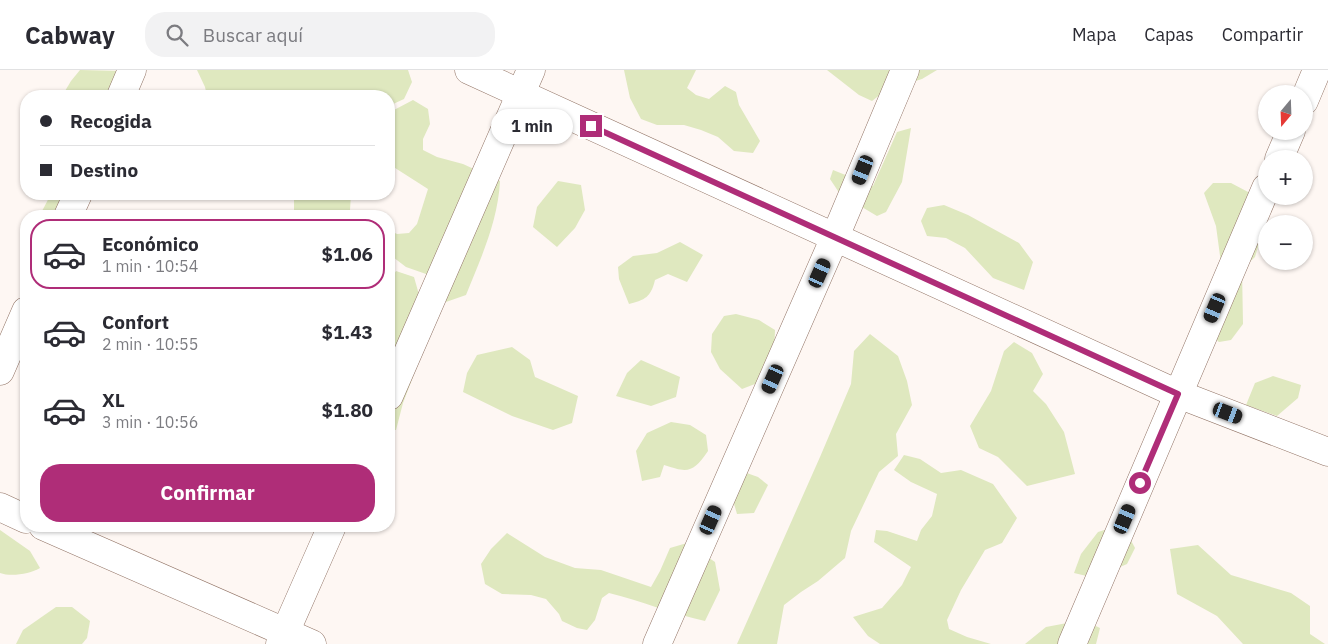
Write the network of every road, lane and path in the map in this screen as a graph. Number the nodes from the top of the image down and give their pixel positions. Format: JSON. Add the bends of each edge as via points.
{"nodes":[{"id":1,"x":132,"y":70,"type":"edge"},
{"id":2,"x":469,"y":70,"type":"edge"},
{"id":3,"x":905,"y":70,"type":"edge"},
{"id":4,"x":1317,"y":70,"type":"edge"},
{"id":5,"x":526,"y":82,"type":"edge"},
{"id":6,"x":1311,"y":85,"type":"edge"},
{"id":7,"x":124,"y":90,"type":"edge"},
{"id":8,"x":1259,"y":205,"type":"edge"},
{"id":9,"x":835,"y":238,"type":"junction"},
{"id":10,"x":20,"y":325,"type":"edge"},
{"id":11,"x":0,"y":371,"type":"edge"},
{"id":12,"x":395,"y":382,"type":"edge"},
{"id":13,"x":1178,"y":394,"type":"junction"},
{"id":14,"x":1328,"y":452,"type":"edge"},
{"id":15,"x":0,"y":507,"type":"edge"},
{"id":16,"x":20,"y":516,"type":"edge"},
{"id":17,"x":57,"y":532,"type":"edge"},
{"id":18,"x":329,"y":532,"type":"edge"},
{"id":19,"x":283,"y":638,"type":"edge"},
{"id":20,"x":312,"y":644,"type":"edge"},
{"id":21,"x":657,"y":644,"type":"edge"},
{"id":22,"x":1072,"y":644,"type":"edge"}],
"edges":[{"from":1,"to":7,"type":"street"},
{"from":2,"to":5,"type":"street"},
{"from":3,"to":9,"type":"street"},
{"from":4,"to":6,"type":"street"},
{"from":5,"to":9,"type":"street"},
{"from":5,"to":12,"type":"street"},
{"from":8,"to":13,"type":"street"},
{"from":9,"to":13,"type":"street"},
{"from":9,"to":21,"type":"street"},
{"from":10,"to":11,"type":"street"},
{"from":13,"to":14,"type":"street"},
{"from":13,"to":22,"type":"street"},
{"from":15,"to":16,"type":"street"},
{"from":17,"to":19,"type":"street"},
{"from":18,"to":19,"type":"street"},
{"from":19,"to":20,"type":"street"}]}
